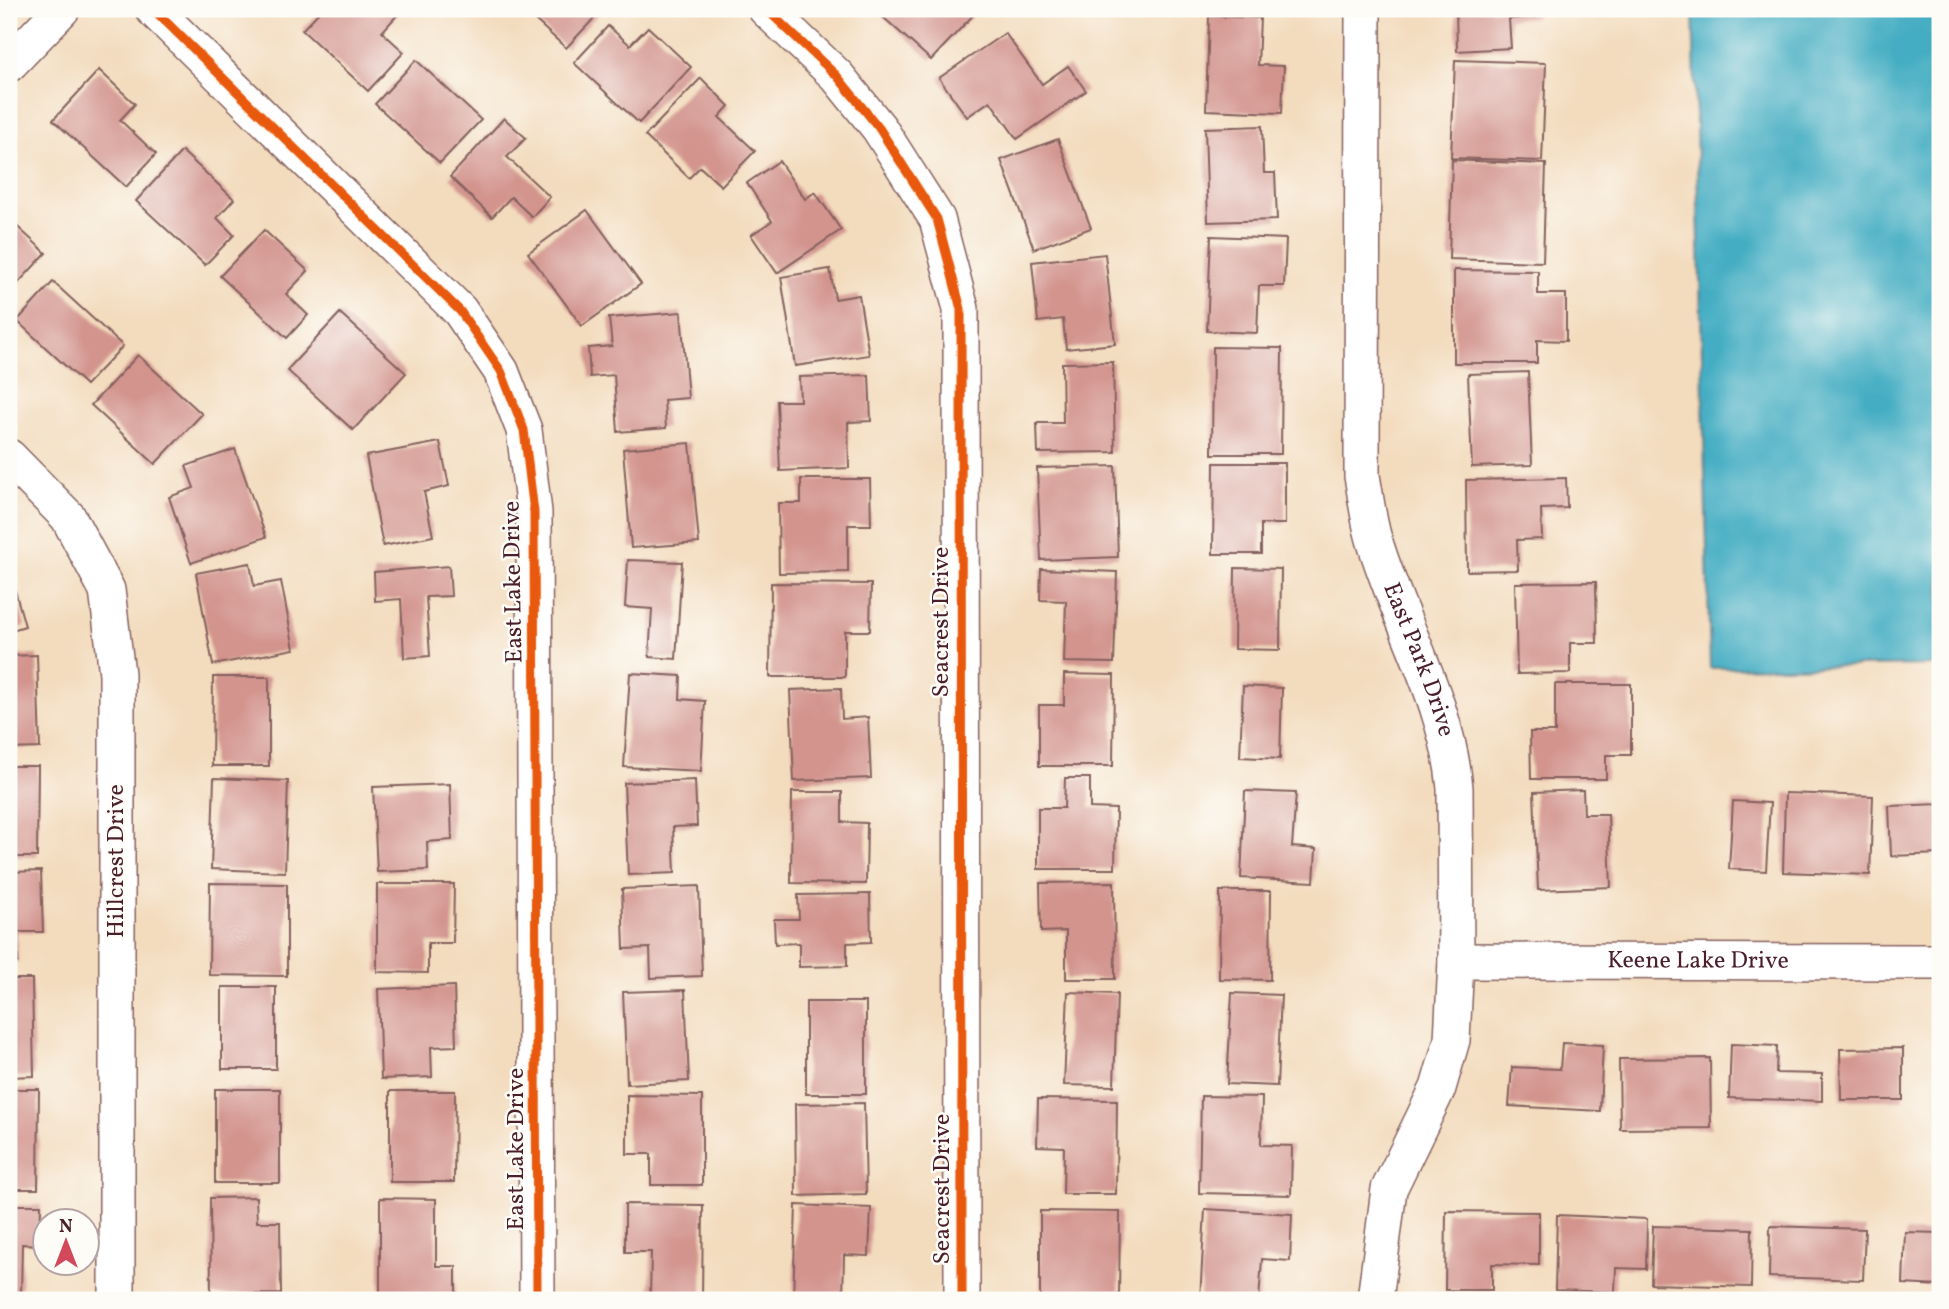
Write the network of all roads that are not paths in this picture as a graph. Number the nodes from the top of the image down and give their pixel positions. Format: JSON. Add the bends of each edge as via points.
{"nodes":[{"id":1,"x":62,"y":9,"type":"edge"},
{"id":2,"x":153,"y":9,"type":"edge"},
{"id":3,"x":766,"y":9,"type":"edge"},
{"id":4,"x":1363,"y":9,"type":"edge"},
{"id":5,"x":9,"y":64,"type":"edge"},
{"id":6,"x":9,"y":457,"type":"edge"},
{"id":7,"x":1456,"y":961,"type":"junction"},
{"id":8,"x":1940,"y":962,"type":"edge"},
{"id":9,"x":117,"y":1300,"type":"edge"},
{"id":10,"x":537,"y":1300,"type":"edge"},
{"id":11,"x":962,"y":1300,"type":"edge"},
{"id":12,"x":1375,"y":1300,"type":"edge"}],
"edges":[{"from":1,"to":5,"type":"street"},
{"from":2,"to":10,"type":"street","name":"East Lake Drive","via":[[460,311],[501,372],[524,429],[534,512]]},
{"from":3,"to":11,"type":"street","name":"Seacrest Drive","via":[[837,76],[878,128],[937,219],[961,309]]},
{"from":4,"to":7,"type":"street","name":"East Park Drive","via":[[1362,476],[1373,538],[1445,727],[1452,761]]},
{"from":6,"to":9,"type":"street","name":"Hillcrest Drive","via":[[68,517],[107,590],[113,627],[117,674]]},
{"from":7,"to":8,"type":"street","name":"Keene Lake Drive"},
{"from":7,"to":12,"type":"street","name":"East Park Drive","via":[[1452,1040],[1438,1088],[1389,1189]]}]}
